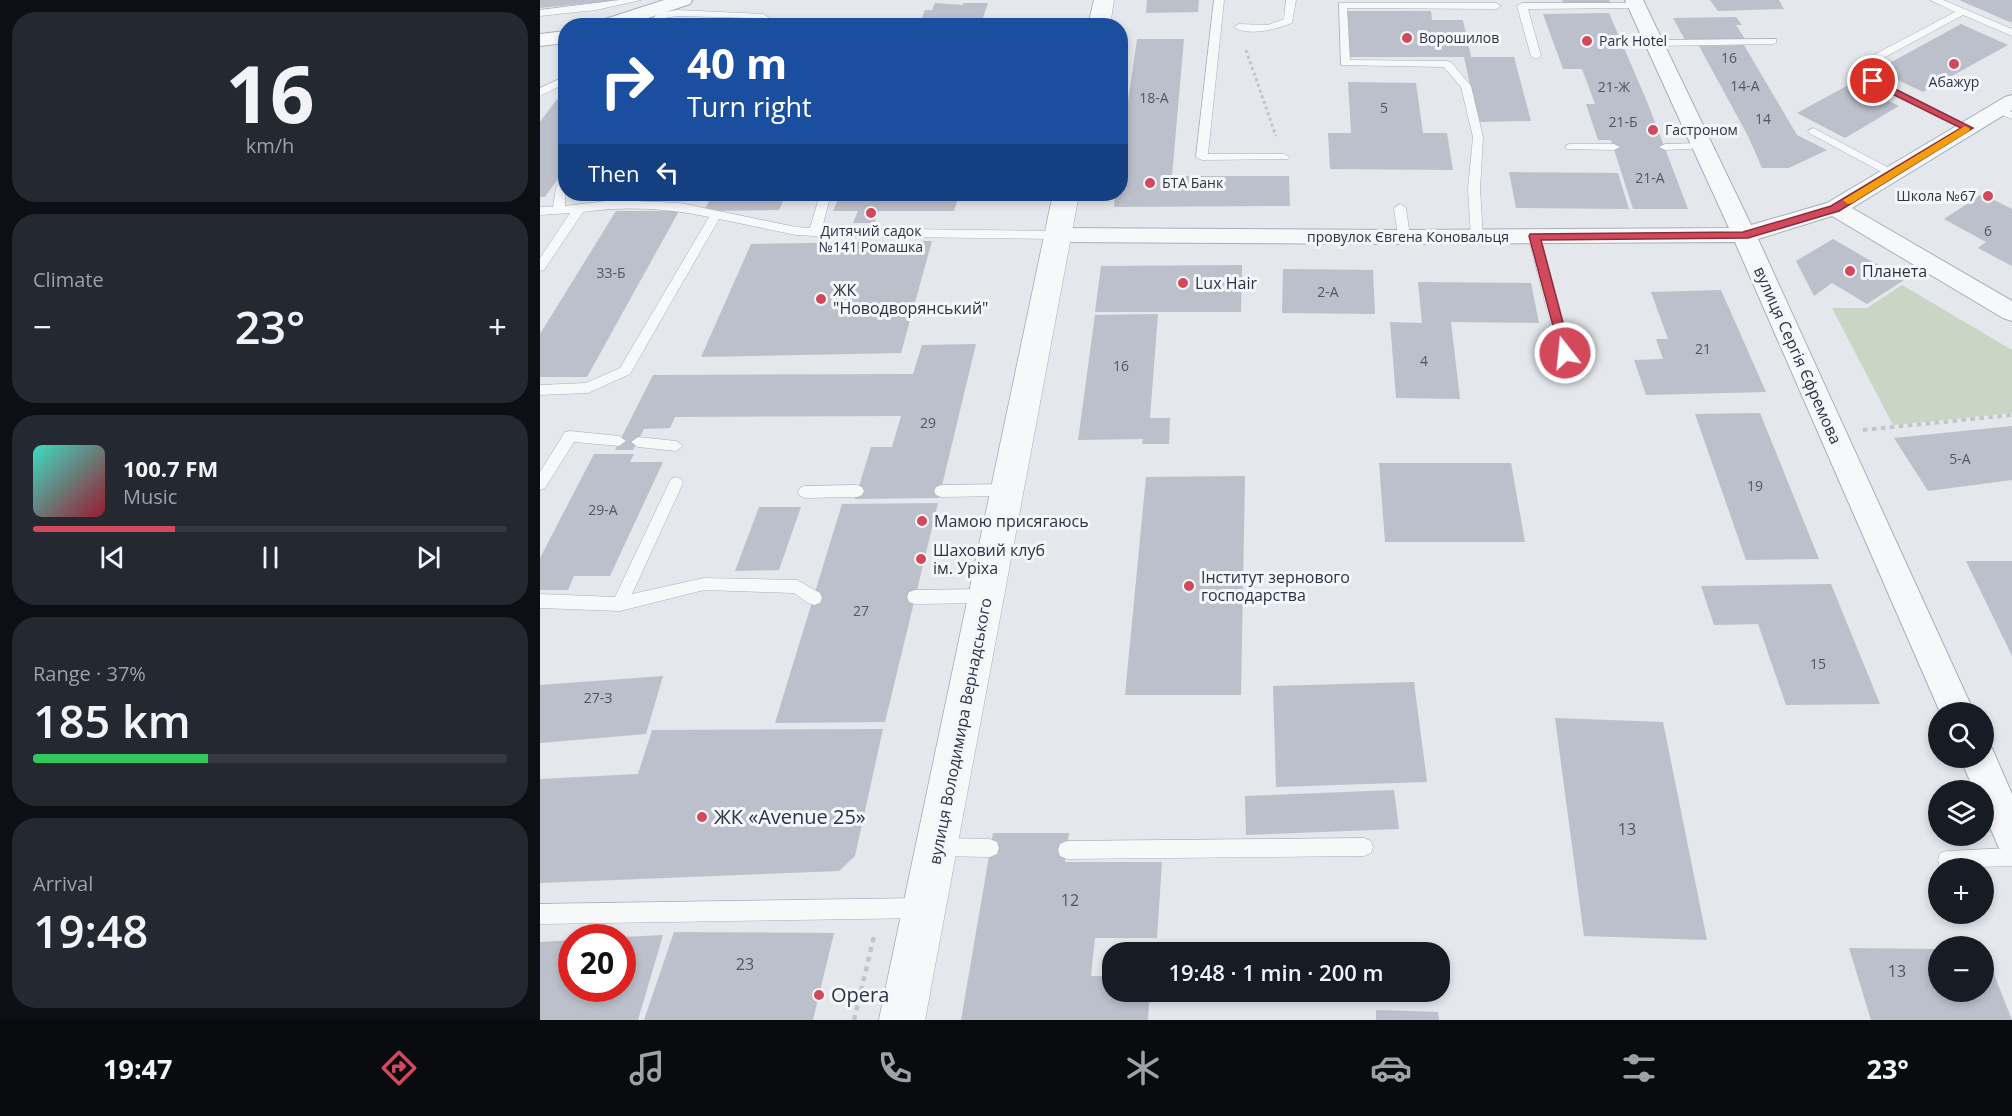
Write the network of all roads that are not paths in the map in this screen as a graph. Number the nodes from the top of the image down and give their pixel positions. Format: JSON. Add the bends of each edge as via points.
{"nodes":[{"id":1,"x":636,"y":0,"type":"edge"},
{"id":2,"x":683,"y":0,"type":"edge"},
{"id":3,"x":1104,"y":0,"type":"edge"},
{"id":4,"x":1219,"y":0,"type":"edge"},
{"id":5,"x":1291,"y":0,"type":"edge"},
{"id":6,"x":1935,"y":0,"type":"edge"},
{"id":7,"x":1635,"y":3,"type":"edge"},
{"id":8,"x":1496,"y":6,"type":"dead end"},
{"id":9,"x":1962,"y":12,"type":"junction"},
{"id":10,"x":540,"y":13,"type":"edge"},
{"id":11,"x":628,"y":18,"type":"edge"},
{"id":12,"x":658,"y":18,"type":"edge"},
{"id":13,"x":763,"y":18,"type":"edge"},
{"id":14,"x":1101,"y":18,"type":"edge"},
{"id":15,"x":1239,"y":27,"type":"road end"},
{"id":16,"x":2012,"y":33,"type":"edge"},
{"id":17,"x":558,"y":38,"type":"edge"},
{"id":18,"x":540,"y":40,"type":"edge"},
{"id":19,"x":1773,"y":41,"type":"dead end"},
{"id":20,"x":1654,"y":43,"type":"junction"},
{"id":21,"x":1536,"y":57,"type":"dead end"},
{"id":22,"x":1870,"y":61,"type":"dead end"},
{"id":23,"x":1855,"y":72,"type":"dead end"},
{"id":24,"x":558,"y":83,"type":"edge"},
{"id":25,"x":540,"y":93,"type":"edge"},
{"id":26,"x":2007,"y":109,"type":"edge"},
{"id":27,"x":1968,"y":128,"type":"junction"},
{"id":28,"x":1813,"y":131,"type":"dead end"},
{"id":29,"x":1702,"y":146,"type":"junction"},
{"id":30,"x":1570,"y":147,"type":"dead end"},
{"id":31,"x":1614,"y":147,"type":"dead end"},
{"id":32,"x":1665,"y":147,"type":"dead end"},
{"id":33,"x":1284,"y":157,"type":"road end"},
{"id":34,"x":1891,"y":173,"type":"junction"},
{"id":35,"x":560,"y":201,"type":"edge"},
{"id":36,"x":824,"y":201,"type":"edge"},
{"id":37,"x":1065,"y":201,"type":"edge"},
{"id":38,"x":1401,"y":208,"type":"dead end"},
{"id":39,"x":1835,"y":208,"type":"junction"},
{"id":40,"x":579,"y":209,"type":"junction"},
{"id":41,"x":558,"y":210,"type":"junction"},
{"id":42,"x":540,"y":211,"type":"edge"},
{"id":43,"x":715,"y":216,"type":"junction"},
{"id":44,"x":815,"y":232,"type":"junction"},
{"id":45,"x":1058,"y":235,"type":"junction"},
{"id":46,"x":1744,"y":235,"type":"junction"},
{"id":47,"x":1534,"y":236,"type":"junction"},
{"id":48,"x":1404,"y":237,"type":"junction"},
{"id":49,"x":1477,"y":237,"type":"junction"},
{"id":50,"x":540,"y":267,"type":"edge"},
{"id":51,"x":2012,"y":312,"type":"edge"},
{"id":52,"x":1565,"y":353,"type":"dead end"},
{"id":53,"x":540,"y":390,"type":"edge"},
{"id":54,"x":619,"y":441,"type":"dead end"},
{"id":55,"x":638,"y":442,"type":"dead end"},
{"id":56,"x":676,"y":446,"type":"dead end"},
{"id":57,"x":676,"y":483,"type":"dead end"},
{"id":58,"x":540,"y":484,"type":"edge"},
{"id":59,"x":941,"y":490,"type":"dead end"},
{"id":60,"x":1008,"y":490,"type":"junction"},
{"id":61,"x":857,"y":491,"type":"dead end"},
{"id":62,"x":805,"y":492,"type":"dead end"},
{"id":63,"x":987,"y":596,"type":"junction"},
{"id":64,"x":915,"y":597,"type":"dead end"},
{"id":65,"x":814,"y":598,"type":"dead end"},
{"id":66,"x":540,"y":602,"type":"edge"},
{"id":67,"x":620,"y":604,"type":"junction"},
{"id":68,"x":1954,"y":702,"type":"edge"},
{"id":69,"x":1982,"y":768,"type":"edge"},
{"id":70,"x":2012,"y":835,"type":"edge"},
{"id":71,"x":937,"y":847,"type":"junction"},
{"id":72,"x":990,"y":848,"type":"dead end"},
{"id":73,"x":1364,"y":848,"type":"dead end"},
{"id":74,"x":1067,"y":850,"type":"dead end"},
{"id":75,"x":2012,"y":857,"type":"edge"},
{"id":76,"x":1994,"y":858,"type":"edge"},
{"id":77,"x":925,"y":908,"type":"junction"},
{"id":78,"x":540,"y":914,"type":"edge"},
{"id":79,"x":902,"y":1020,"type":"edge"}],
"edges":[{"from":1,"to":10,"type":"lane"},
{"from":2,"to":11,"type":"street"},
{"from":3,"to":14,"type":"street"},
{"from":4,"to":33,"type":"lane","via":[[1202,157]]},
{"from":5,"to":15,"type":"lane","via":[[1290,21],[1269,28]]},
{"from":6,"to":9,"type":"lane"},
{"from":7,"to":20,"type":"street","name":"вулиця Сергія Єфремова"},
{"from":7,"to":21,"type":"lane","via":[[1522,6]]},
{"from":8,"to":49,"type":"lane","via":[[1342,5],[1345,63],[1447,64],[1466,86],[1478,136],[1474,189]]},
{"from":9,"to":16,"type":"lane"},
{"from":9,"to":22,"type":"lane"},
{"from":12,"to":13,"type":"lane","via":[[677,13]]},
{"from":17,"to":18,"type":"street"},
{"from":19,"to":20,"type":"lane"},
{"from":20,"to":29,"type":"street","name":"вулиця Сергія Єфремова"},
{"from":23,"to":27,"type":"lane"},
{"from":24,"to":25,"type":"lane"},
{"from":26,"to":27,"type":"street","name":"провулок Євгена Коновальця"},
{"from":27,"to":34,"type":"street","name":"провулок Євгена Коновальця"},
{"from":28,"to":34,"type":"lane"},
{"from":29,"to":32,"type":"lane"},
{"from":29,"to":46,"type":"street","name":"вулиця Сергія Єфремова"},
{"from":30,"to":31,"type":"lane"},
{"from":34,"to":39,"type":"street","name":"провулок Євгена Коновальця"},
{"from":35,"to":41,"type":"lane"},
{"from":36,"to":44,"type":"lane"},
{"from":37,"to":45,"type":"street","name":"вулиця Володимира Вернадського"},
{"from":38,"to":48,"type":"lane"},
{"from":39,"to":46,"type":"street","name":"провулок Євгена Коновальця"},
{"from":39,"to":51,"type":"street"},
{"from":40,"to":41,"type":"lane"},
{"from":40,"to":43,"type":"lane","via":[[615,204],[680,207]]},
{"from":40,"to":50,"type":"lane"},
{"from":41,"to":42,"type":"lane"},
{"from":43,"to":44,"type":"lane"},
{"from":43,"to":53,"type":"lane","via":[[625,371],[588,388]]},
{"from":44,"to":45,"type":"lane"},
{"from":45,"to":48,"type":"street","name":"провулок Євгена Коновальця"},
{"from":45,"to":60,"type":"street","name":"вулиця Володимира Вернадського"},
{"from":46,"to":47,"type":"street","name":"провулок Євгена Коновальця"},
{"from":46,"to":68,"type":"street","name":"вулиця Сергія Єфремова"},
{"from":47,"to":49,"type":"street","name":"провулок Євгена Коновальця"},
{"from":47,"to":52,"type":"lane"},
{"from":48,"to":49,"type":"street","name":"провулок Євгена Коновальця"},
{"from":54,"to":58,"type":"lane","via":[[570,436]]},
{"from":55,"to":56,"type":"lane"},
{"from":57,"to":67,"type":"lane"},
{"from":59,"to":60,"type":"lane"},
{"from":60,"to":63,"type":"street","name":"вулиця Володимира Вернадського"},
{"from":61,"to":62,"type":"lane"},
{"from":63,"to":64,"type":"lane"},
{"from":63,"to":71,"type":"street","name":"вулиця Володимира Вернадського"},
{"from":65,"to":67,"type":"lane","via":[[797,587],[704,584]]},
{"from":66,"to":67,"type":"lane"},
{"from":69,"to":70,"type":"street"},
{"from":71,"to":72,"type":"lane"},
{"from":71,"to":77,"type":"street","name":"вулиця Володимира Вернадського"},
{"from":73,"to":74,"type":"lane"},
{"from":75,"to":76,"type":"lane"},
{"from":77,"to":78,"type":"lane"},
{"from":77,"to":79,"type":"street","name":"вулиця Володимира Вернадського"}]}
